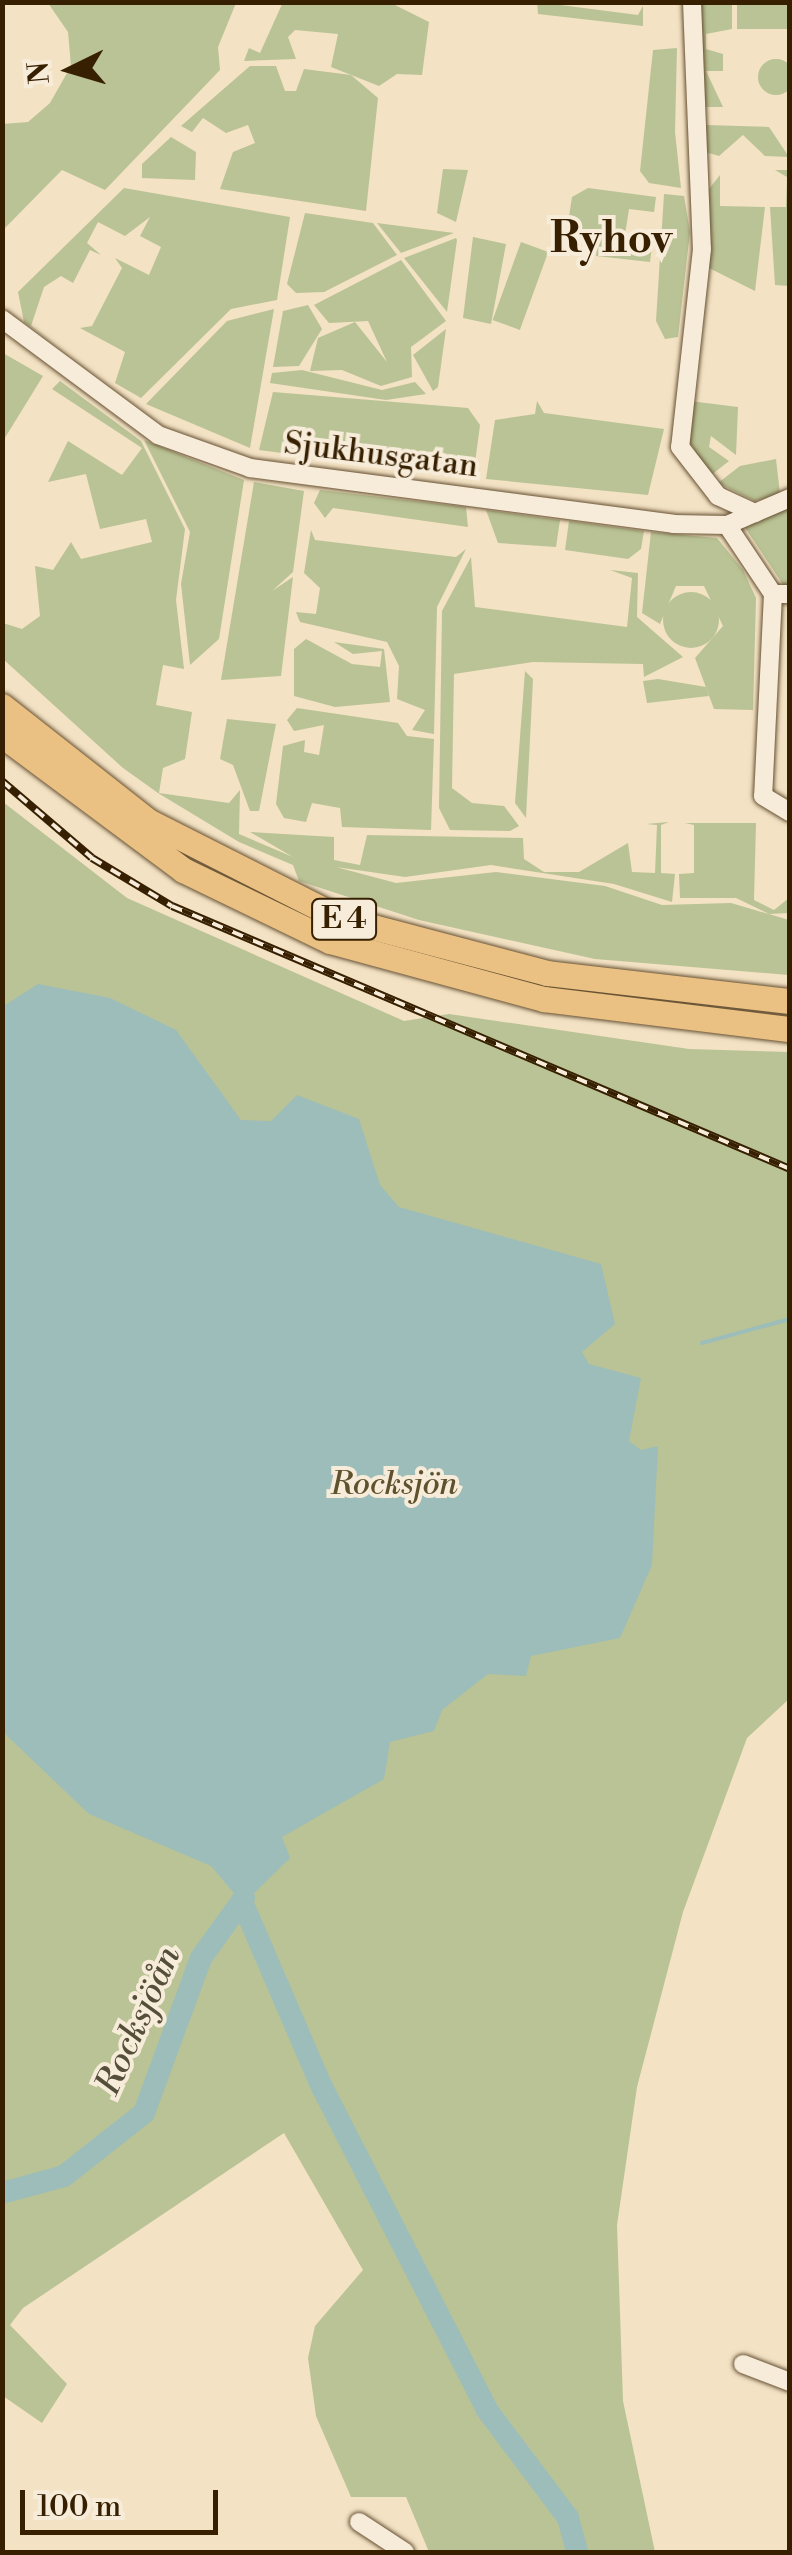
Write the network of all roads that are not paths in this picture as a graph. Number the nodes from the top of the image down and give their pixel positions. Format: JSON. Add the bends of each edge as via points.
{"nodes":[{"id":1,"x":692,"y":2,"type":"edge"},
{"id":2,"x":2,"y":319,"type":"edge"},
{"id":3,"x":790,"y":498,"type":"edge"},
{"id":4,"x":755,"y":513,"type":"junction"},
{"id":5,"x":727,"y":525,"type":"junction"},
{"id":6,"x":781,"y":594,"type":"edge"},
{"id":7,"x":2,"y":706,"type":"edge"},
{"id":8,"x":2,"y":736,"type":"edge"},
{"id":9,"x":790,"y":812,"type":"edge"},
{"id":10,"x":790,"y":1001,"type":"edge"},
{"id":11,"x":790,"y":1029,"type":"edge"},
{"id":12,"x":742,"y":2364,"type":"dead end"},
{"id":13,"x":790,"y":2382,"type":"edge"},
{"id":14,"x":359,"y":2522,"type":"dead end"},
{"id":15,"x":405,"y":2552,"type":"edge"}],
"edges":[{"from":1,"to":4,"type":"street","via":[[702,248],[680,447],[718,496]]},
{"from":2,"to":5,"type":"street","name":"Sjukhusgatan","via":[[106,403],[210,458]]},
{"from":3,"to":4,"type":"street"},
{"from":4,"to":5,"type":"street"},
{"from":5,"to":6,"type":"street"},
{"from":6,"to":9,"type":"street","via":[[763,796]]},
{"from":7,"to":10,"type":"highway","number":"E 4","via":[[148,822],[340,918],[547,973]]},
{"from":8,"to":11,"type":"highway","number":"E 4","via":[[168,862],[330,942],[544,999]]},
{"from":12,"to":13,"type":"street"},
{"from":14,"to":15,"type":"street"}]}
